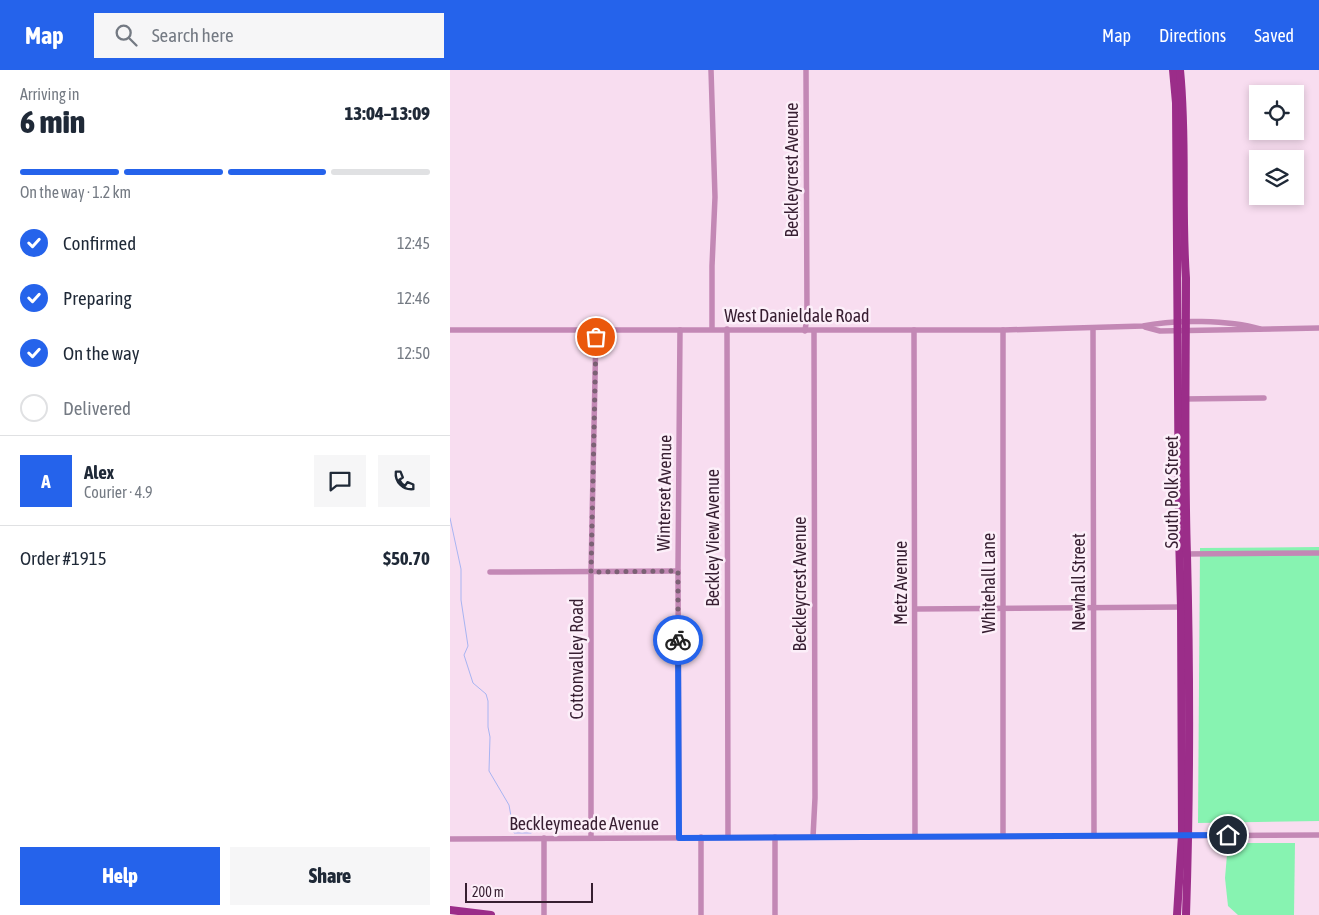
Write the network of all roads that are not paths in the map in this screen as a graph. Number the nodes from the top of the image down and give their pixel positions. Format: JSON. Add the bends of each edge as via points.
{"nodes":[{"id":1,"x":711,"y":70,"type":"edge"},
{"id":2,"x":806,"y":70,"type":"edge"},
{"id":3,"x":1173,"y":70,"type":"edge"},
{"id":4,"x":1180,"y":70,"type":"edge"},
{"id":5,"x":1180,"y":238,"type":"junction"},
{"id":6,"x":1178,"y":326,"type":"junction"},
{"id":7,"x":1186,"y":326,"type":"junction"},
{"id":8,"x":1093,"y":328,"type":"junction"},
{"id":9,"x":1319,"y":328,"type":"edge"},
{"id":10,"x":712,"y":329,"type":"junction"},
{"id":11,"x":727,"y":329,"type":"junction"},
{"id":12,"x":450,"y":330,"type":"edge"},
{"id":13,"x":596,"y":330,"type":"junction"},
{"id":14,"x":680,"y":330,"type":"junction"},
{"id":15,"x":804,"y":330,"type":"junction"},
{"id":16,"x":814,"y":330,"type":"junction"},
{"id":17,"x":914,"y":330,"type":"junction"},
{"id":18,"x":1003,"y":330,"type":"junction"},
{"id":19,"x":1182,"y":398,"type":"junction"},
{"id":20,"x":1264,"y":398,"type":"dead end"},
{"id":21,"x":1319,"y":553,"type":"edge"},
{"id":22,"x":1183,"y":554,"type":"junction"},
{"id":23,"x":678,"y":571,"type":"junction"},
{"id":24,"x":490,"y":572,"type":"dead end"},
{"id":25,"x":591,"y":572,"type":"junction"},
{"id":26,"x":1185,"y":607,"type":"junction"},
{"id":27,"x":1004,"y":608,"type":"junction"},
{"id":28,"x":1093,"y":608,"type":"junction"},
{"id":29,"x":915,"y":609,"type":"junction"},
{"id":30,"x":1319,"y":834,"type":"edge"},
{"id":31,"x":1094,"y":835,"type":"junction"},
{"id":32,"x":1185,"y":835,"type":"junction"},
{"id":33,"x":915,"y":836,"type":"junction"},
{"id":34,"x":1003,"y":836,"type":"junction"},
{"id":35,"x":701,"y":837,"type":"junction"},
{"id":36,"x":728,"y":837,"type":"junction"},
{"id":37,"x":775,"y":837,"type":"junction"},
{"id":38,"x":813,"y":837,"type":"junction"},
{"id":39,"x":544,"y":838,"type":"junction"},
{"id":40,"x":591,"y":838,"type":"junction"},
{"id":41,"x":679,"y":838,"type":"junction"},
{"id":42,"x":450,"y":839,"type":"edge"},
{"id":43,"x":450,"y":910,"type":"edge"},
{"id":44,"x":491,"y":915,"type":"edge"},
{"id":45,"x":544,"y":915,"type":"edge"},
{"id":46,"x":701,"y":915,"type":"edge"},
{"id":47,"x":775,"y":915,"type":"edge"},
{"id":48,"x":1177,"y":915,"type":"edge"},
{"id":49,"x":1186,"y":915,"type":"edge"}],
"edges":[{"from":1,"to":10,"type":"street","via":[[715,196]]},
{"from":2,"to":15,"type":"street","name":"Beckleycrest Avenue","via":[[807,316]]},
{"from":3,"to":5,"type":"main road","name":"South Polk Street"},
{"from":4,"to":5,"type":"main road","name":"South Polk Street","via":[[1183,102]]},
{"from":5,"to":6,"type":"main road","name":"South Polk Street"},
{"from":5,"to":7,"type":"main road","name":"South Polk Street","via":[[1186,278]]},
{"from":6,"to":7,"type":"street","name":"West Danieldale Road"},
{"from":6,"to":8,"type":"street","name":"West Danieldale Road","via":[[1161,322]]},
{"from":6,"to":19,"type":"main road","name":"South Polk Street"},
{"from":7,"to":9,"type":"street","name":"West Danieldale Road"},
{"from":7,"to":19,"type":"main road","name":"South Polk Street"},
{"from":8,"to":18,"type":"street","name":"West Danieldale Road"},
{"from":8,"to":28,"type":"street","name":"Newhall Street"},
{"from":10,"to":11,"type":"street","name":"West Danieldale Road"},
{"from":10,"to":14,"type":"street","name":"West Danieldale Road"},
{"from":11,"to":15,"type":"street","name":"West Danieldale Road"},
{"from":11,"to":36,"type":"street","name":"Beckley View Avenue"},
{"from":12,"to":13,"type":"street","name":"West Danieldale Road"},
{"from":13,"to":14,"type":"street","name":"West Danieldale Road"},
{"from":13,"to":25,"type":"street","name":"Cottonvalley Road"},
{"from":14,"to":23,"type":"street","name":"Winterset Avenue"},
{"from":15,"to":16,"type":"street","name":"West Danieldale Road"},
{"from":16,"to":17,"type":"street","name":"West Danieldale Road"},
{"from":16,"to":38,"type":"street","name":"Beckleycrest Avenue"},
{"from":17,"to":18,"type":"street","name":"West Danieldale Road"},
{"from":17,"to":29,"type":"street","name":"Metz Avenue"},
{"from":18,"to":27,"type":"street","name":"Whitehall Lane"},
{"from":19,"to":20,"type":"street"},
{"from":19,"to":22,"type":"main road","name":"South Polk Street"},
{"from":21,"to":22,"type":"street"},
{"from":22,"to":26,"type":"main road","name":"South Polk Street"},
{"from":23,"to":25,"type":"street"},
{"from":23,"to":41,"type":"street","name":"Winterset Avenue"},
{"from":24,"to":25,"type":"street"},
{"from":25,"to":40,"type":"street","name":"Cottonvalley Road"},
{"from":26,"to":28,"type":"street"},
{"from":26,"to":32,"type":"main road","name":"South Polk Street"},
{"from":27,"to":28,"type":"street"},
{"from":27,"to":29,"type":"street"},
{"from":27,"to":34,"type":"street","name":"Whitehall Lane"},
{"from":28,"to":31,"type":"street","name":"Newhall Street"},
{"from":29,"to":33,"type":"street","name":"Metz Avenue"},
{"from":30,"to":32,"type":"street","name":"Beckleymeade Avenue"},
{"from":31,"to":32,"type":"street","name":"Beckleymeade Avenue"},
{"from":31,"to":34,"type":"street","name":"Beckleymeade Avenue"},
{"from":32,"to":48,"type":"main road","name":"South Polk Street"},
{"from":32,"to":49,"type":"main road","name":"South Polk Street"},
{"from":33,"to":34,"type":"street","name":"Beckleymeade Avenue"},
{"from":33,"to":38,"type":"street","name":"Beckleymeade Avenue"},
{"from":35,"to":36,"type":"street","name":"Beckleymeade Avenue"},
{"from":35,"to":41,"type":"street","name":"Beckleymeade Avenue"},
{"from":35,"to":46,"type":"street"},
{"from":36,"to":37,"type":"street","name":"Beckleymeade Avenue"},
{"from":37,"to":38,"type":"street","name":"Beckleymeade Avenue"},
{"from":37,"to":47,"type":"street"},
{"from":39,"to":40,"type":"street","name":"Beckleymeade Avenue"},
{"from":39,"to":42,"type":"street","name":"Beckleymeade Avenue"},
{"from":39,"to":45,"type":"street"},
{"from":40,"to":41,"type":"street","name":"Beckleymeade Avenue"},
{"from":43,"to":44,"type":"main road"}]}
